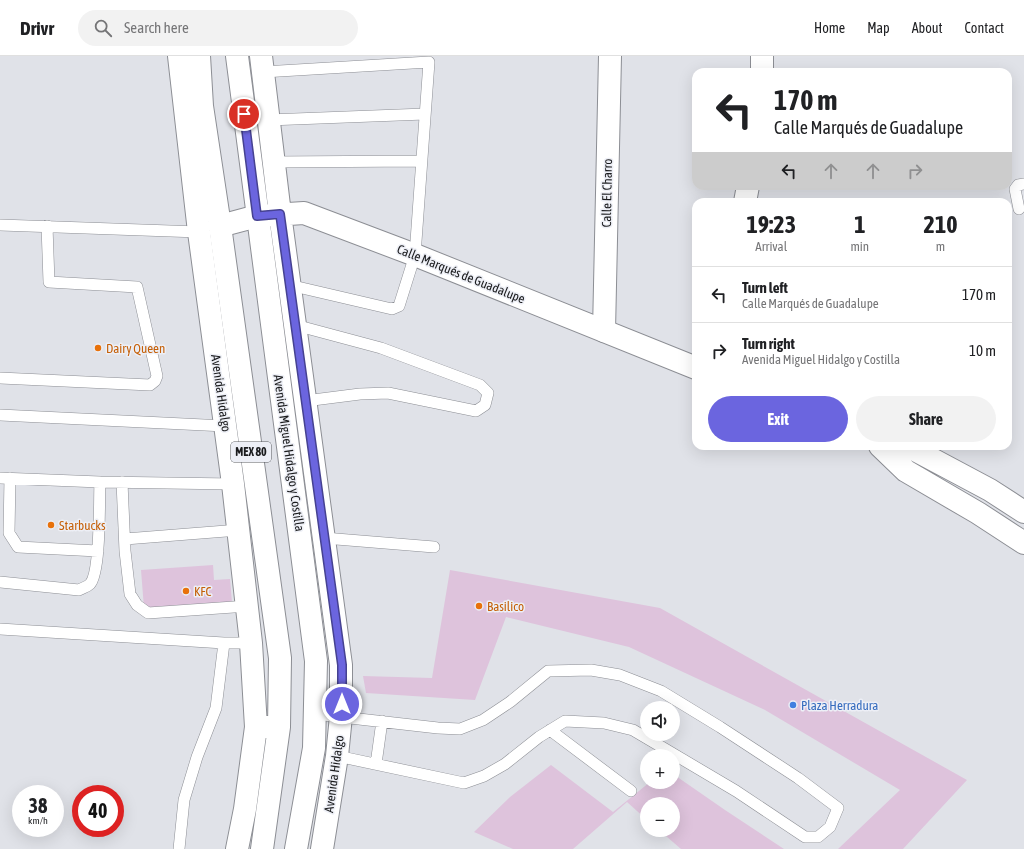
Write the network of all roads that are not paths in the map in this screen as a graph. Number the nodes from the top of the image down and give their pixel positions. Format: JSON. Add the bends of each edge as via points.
{"nodes":[{"id":1,"x":179,"y":56,"type":"edge"},
{"id":2,"x":199,"y":56,"type":"edge"},
{"id":3,"x":237,"y":56,"type":"edge"},
{"id":4,"x":610,"y":56,"type":"edge"},
{"id":5,"x":762,"y":56,"type":"edge"},
{"id":6,"x":429,"y":59,"type":"edge"},
{"id":7,"x":262,"y":64,"type":"edge"},
{"id":8,"x":762,"y":68,"type":"edge"},
{"id":9,"x":425,"y":114,"type":"junction"},
{"id":10,"x":268,"y":120,"type":"junction"},
{"id":11,"x":421,"y":161,"type":"junction"},
{"id":12,"x":274,"y":162,"type":"junction"},
{"id":13,"x":1024,"y":184,"type":"edge"},
{"id":14,"x":1017,"y":210,"type":"edge"},
{"id":15,"x":280,"y":214,"type":"junction"},
{"id":16,"x":257,"y":216,"type":"junction"},
{"id":17,"x":0,"y":225,"type":"edge"},
{"id":18,"x":48,"y":226,"type":"junction"},
{"id":19,"x":220,"y":226,"type":"junction"},
{"id":20,"x":199,"y":232,"type":"junction"},
{"id":21,"x":415,"y":255,"type":"junction"},
{"id":22,"x":289,"y":285,"type":"junction"},
{"id":23,"x":295,"y":325,"type":"junction"},
{"id":24,"x":604,"y":331,"type":"junction"},
{"id":25,"x":692,"y":366,"type":"edge"},
{"id":26,"x":0,"y":378,"type":"edge"},
{"id":27,"x":306,"y":401,"type":"junction"},
{"id":28,"x":0,"y":415,"type":"edge"},
{"id":29,"x":226,"y":426,"type":"junction"},
{"id":30,"x":884,"y":450,"type":"edge"},
{"id":31,"x":915,"y":450,"type":"edge"},
{"id":32,"x":5,"y":478,"type":"edge"},
{"id":33,"x":100,"y":482,"type":"junction"},
{"id":34,"x":122,"y":482,"type":"junction"},
{"id":35,"x":233,"y":484,"type":"junction"},
{"id":36,"x":1024,"y":512,"type":"edge"},
{"id":37,"x":239,"y":530,"type":"junction"},
{"id":38,"x":324,"y":538,"type":"junction"},
{"id":39,"x":125,"y":539,"type":"junction"},
{"id":40,"x":1024,"y":543,"type":"edge"},
{"id":41,"x":434,"y":548,"type":"dead end"},
{"id":42,"x":98,"y":552,"type":"junction"},
{"id":43,"x":0,"y":582,"type":"edge"},
{"id":44,"x":248,"y":606,"type":"junction"},
{"id":45,"x":0,"y":629,"type":"edge"},
{"id":46,"x":251,"y":642,"type":"junction"},
{"id":47,"x":224,"y":643,"type":"junction"},
{"id":48,"x":315,"y":714,"type":"junction"},
{"id":49,"x":342,"y":716,"type":"junction"},
{"id":50,"x":382,"y":721,"type":"junction"},
{"id":51,"x":256,"y":727,"type":"junction"},
{"id":52,"x":279,"y":727,"type":"junction"},
{"id":53,"x":550,"y":730,"type":"junction"},
{"id":54,"x":337,"y":756,"type":"junction"},
{"id":55,"x":376,"y":764,"type":"junction"},
{"id":56,"x":631,"y":791,"type":"dead end"},
{"id":57,"x":179,"y":849,"type":"edge"},
{"id":58,"x":237,"y":849,"type":"edge"},
{"id":59,"x":262,"y":849,"type":"edge"},
{"id":60,"x":296,"y":849,"type":"edge"},
{"id":61,"x":322,"y":849,"type":"edge"}],
"edges":[{"from":1,"to":20,"type":"street","name":"Avenida Hidalgo"},
{"from":2,"to":19,"type":"street","number":"MEX 80","via":[[202,106]]},
{"from":3,"to":16,"type":"street","name":"Avenida Miguel Hidalgo y Costilla","number":"MEX 80"},
{"from":4,"to":24,"type":"street","name":"Calle El Charro"},
{"from":5,"to":8,"type":"street"},
{"from":6,"to":7,"type":"lane"},
{"from":6,"to":9,"type":"lane"},
{"from":7,"to":10,"type":"street","name":"Avenida Hidalgo"},
{"from":9,"to":10,"type":"lane"},
{"from":9,"to":11,"type":"lane"},
{"from":10,"to":12,"type":"street","name":"Avenida Hidalgo"},
{"from":11,"to":12,"type":"lane"},
{"from":11,"to":21,"type":"lane"},
{"from":12,"to":15,"type":"street","name":"Avenida Hidalgo"},
{"from":13,"to":14,"type":"lane","via":[[1018,185],[1015,189]]},
{"from":15,"to":16,"type":"street","name":"Calle Marqués de Guadalupe"},
{"from":15,"to":21,"type":"street","name":"Calle Marqués de Guadalupe","via":[[304,213]]},
{"from":15,"to":22,"type":"street","name":"Avenida Hidalgo"},
{"from":16,"to":19,"type":"street","name":"Calle Marqués de Guadalupe"},
{"from":16,"to":48,"type":"street","name":"Avenida Miguel Hidalgo y Costilla","number":"MEX 80","via":[[316,661]]},
{"from":17,"to":18,"type":"lane"},
{"from":18,"to":20,"type":"lane"},
{"from":18,"to":26,"type":"lane","via":[[49,282],[137,287],[157,376],[150,386]]},
{"from":19,"to":20,"type":"lane"},
{"from":19,"to":52,"type":"street","number":"MEX 80","via":[[280,658]]},
{"from":20,"to":29,"type":"street","name":"Avenida Hidalgo"},
{"from":21,"to":22,"type":"lane","via":[[400,306],[392,309]]},
{"from":21,"to":24,"type":"street","name":"Calle Marqués de Guadalupe"},
{"from":22,"to":23,"type":"street","name":"Avenida Hidalgo"},
{"from":23,"to":27,"type":"street","name":"Avenida Hidalgo"},
{"from":23,"to":27,"type":"lane","via":[[381,348],[480,385],[488,393],[485,405],[476,411],[388,393]]},
{"from":24,"to":25,"type":"street","name":"Calle Marqués de Guadalupe"},
{"from":27,"to":38,"type":"street","name":"Avenida Hidalgo"},
{"from":28,"to":29,"type":"lane"},
{"from":29,"to":35,"type":"street","name":"Avenida Hidalgo"},
{"from":30,"to":40,"type":"street","via":[[906,470]]},
{"from":31,"to":36,"type":"street","via":[[990,490]]},
{"from":32,"to":33,"type":"lane"},
{"from":32,"to":42,"type":"lane","via":[[9,533],[18,547]]},
{"from":33,"to":34,"type":"lane"},
{"from":33,"to":42,"type":"lane"},
{"from":34,"to":35,"type":"lane"},
{"from":34,"to":39,"type":"lane"},
{"from":35,"to":37,"type":"street","name":"Avenida Hidalgo"},
{"from":37,"to":39,"type":"lane"},
{"from":37,"to":44,"type":"street","name":"Avenida Hidalgo"},
{"from":38,"to":41,"type":"lane"},
{"from":38,"to":49,"type":"street","name":"Avenida Hidalgo","via":[[342,665]]},
{"from":39,"to":44,"type":"lane","via":[[130,594],[137,605],[148,613]]},
{"from":42,"to":43,"type":"lane","via":[[94,577],[90,585],[79,590]]},
{"from":44,"to":46,"type":"street","name":"Avenida Hidalgo"},
{"from":45,"to":47,"type":"lane"},
{"from":46,"to":47,"type":"lane"},
{"from":46,"to":51,"type":"street","name":"Avenida Hidalgo"},
{"from":47,"to":57,"type":"lane","via":[[216,708],[184,800]]},
{"from":48,"to":49,"type":"lane"},
{"from":48,"to":60,"type":"street","name":"Avenida Miguel Hidalgo y Costilla","number":"MEX 80","via":[[314,748]]},
{"from":49,"to":50,"type":"lane"},
{"from":49,"to":54,"type":"street","name":"Avenida Hidalgo"},
{"from":50,"to":53,"type":"lane","via":[[460,729],[483,720],[548,671],[591,670],[620,675],[661,691],[798,778],[838,808],[830,827],[818,837],[805,837],[736,791],[633,730],[604,722],[565,721]]},
{"from":50,"to":55,"type":"lane"},
{"from":51,"to":52,"type":"street"},
{"from":51,"to":58,"type":"street","name":"Avenida Hidalgo"},
{"from":52,"to":59,"type":"street","number":"MEX 80"},
{"from":53,"to":55,"type":"lane","via":[[505,764],[484,776],[464,783]]},
{"from":53,"to":56,"type":"lane"},
{"from":54,"to":55,"type":"lane"},
{"from":54,"to":61,"type":"street","name":"Avenida Hidalgo"}]}
